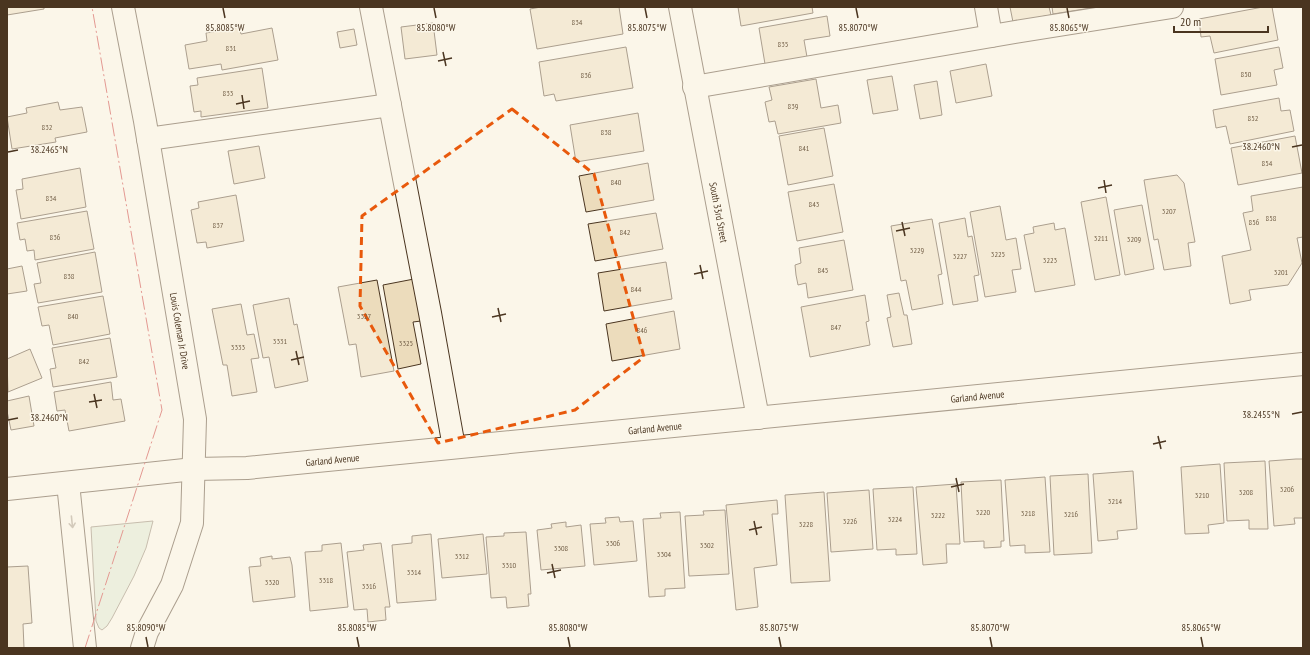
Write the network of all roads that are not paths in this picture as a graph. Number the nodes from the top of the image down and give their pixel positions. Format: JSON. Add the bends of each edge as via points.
{"nodes":[{"id":1,"x":123,"y":7,"type":"edge"},
{"id":2,"x":371,"y":7,"type":"edge"},
{"id":3,"x":680,"y":7,"type":"edge"},
{"id":4,"x":986,"y":7,"type":"edge"},
{"id":5,"x":1172,"y":7,"type":"edge"},
{"id":6,"x":991,"y":36,"type":"junction"},
{"id":7,"x":694,"y":87,"type":"junction"},
{"id":8,"x":390,"y":105,"type":"junction"},
{"id":9,"x":148,"y":139,"type":"junction"},
{"id":10,"x":1303,"y":364,"type":"edge"},
{"id":11,"x":758,"y":418,"type":"junction"},
{"id":12,"x":454,"y":447,"type":"junction"},
{"id":13,"x":194,"y":469,"type":"junction"},
{"id":14,"x":68,"y":483,"type":"junction"},
{"id":15,"x":7,"y":489,"type":"edge"},
{"id":16,"x":85,"y":648,"type":"edge"},
{"id":17,"x":142,"y":648,"type":"edge"}],
"edges":[{"from":1,"to":9,"type":"street","name":"Louis Coleman Jr Drive"},
{"from":2,"to":8,"type":"street"},
{"from":3,"to":7,"type":"street","name":"South 33rd Street"},
{"from":4,"to":6,"type":"street"},
{"from":5,"to":6,"type":"street"},
{"from":6,"to":7,"type":"street"},
{"from":7,"to":11,"type":"street","name":"South 33rd Street"},
{"from":8,"to":9,"type":"street"},
{"from":8,"to":12,"type":"street"},
{"from":9,"to":13,"type":"street","name":"Louis Coleman Jr Drive","via":[[195,420]]},
{"from":10,"to":11,"type":"street","name":"Garland Avenue"},
{"from":11,"to":12,"type":"street","name":"Garland Avenue"},
{"from":12,"to":13,"type":"street","name":"Garland Avenue","via":[[247,468]]},
{"from":13,"to":14,"type":"street","name":"Garland Avenue"},
{"from":13,"to":17,"type":"street","name":"Louis Coleman Jr Drive","via":[[192,523],[172,585],[147,632]]},
{"from":14,"to":15,"type":"street","name":"Garland Avenue"},
{"from":14,"to":16,"type":"street","one_way":true}]}
